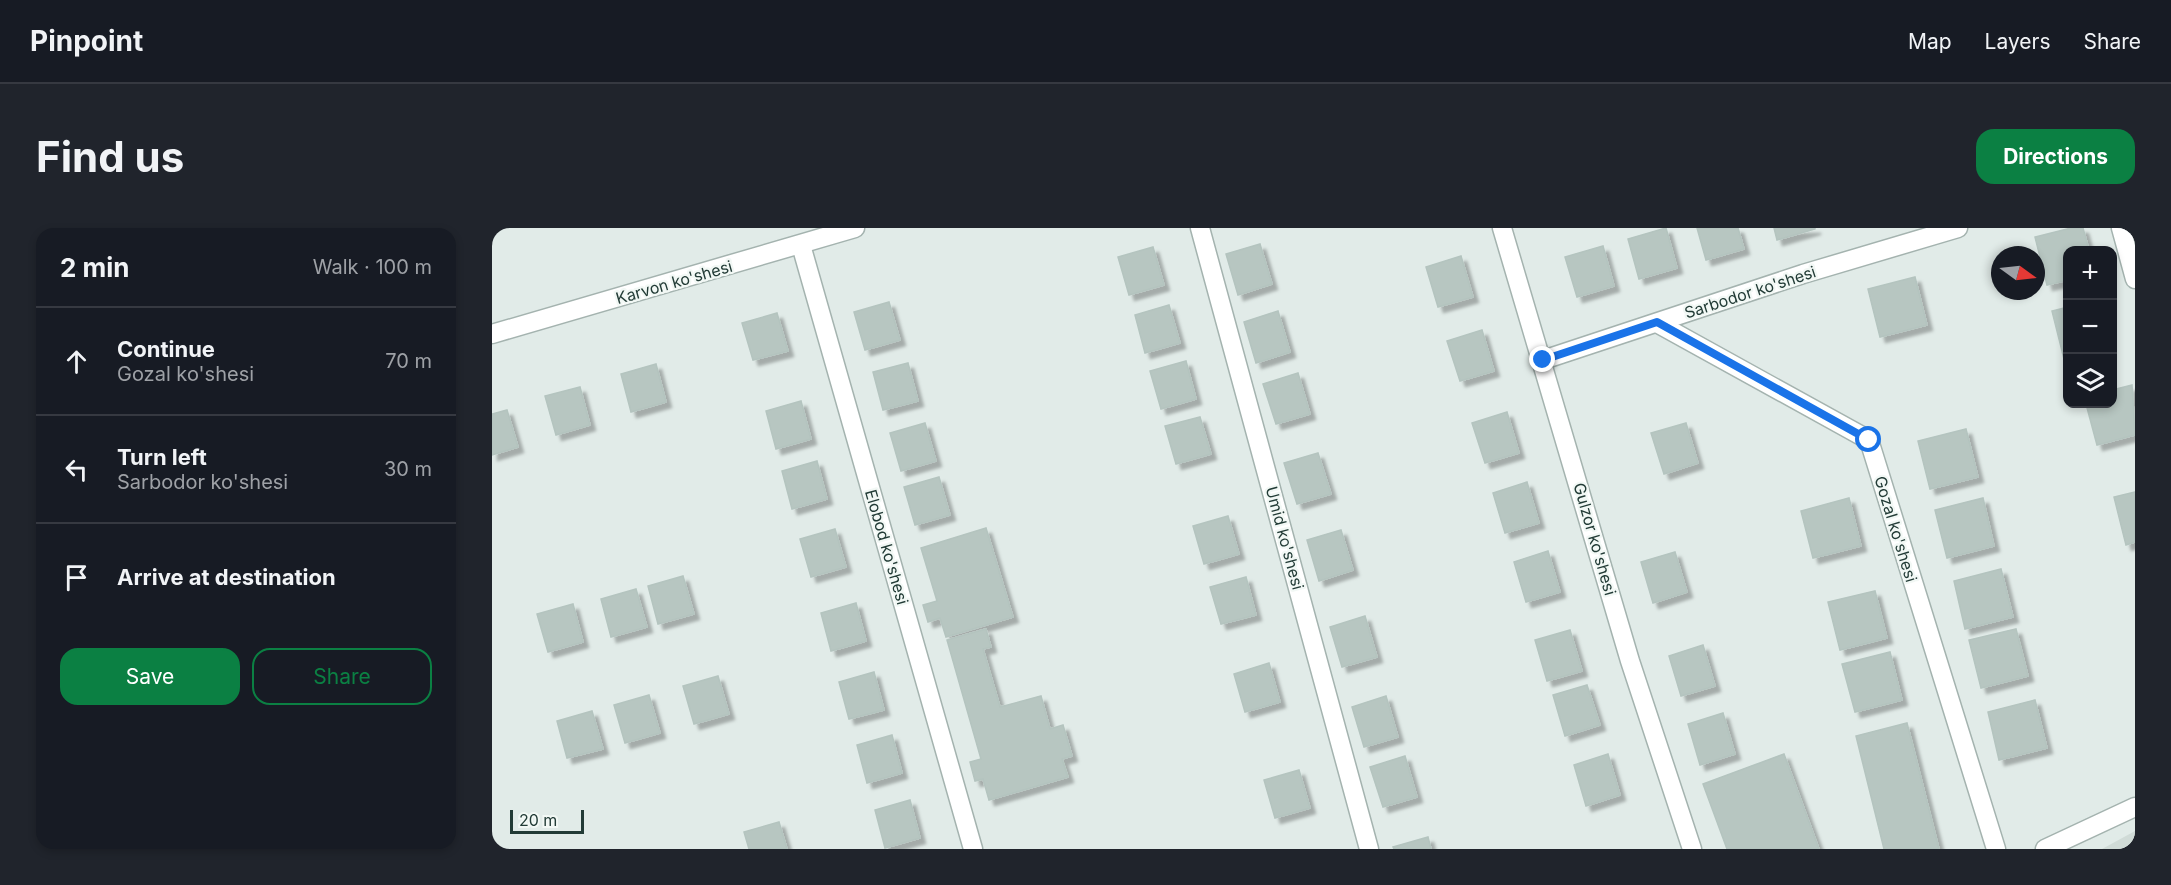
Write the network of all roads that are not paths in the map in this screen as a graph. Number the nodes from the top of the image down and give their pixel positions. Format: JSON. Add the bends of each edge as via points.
{"nodes":[{"id":1,"x":855,"y":228,"type":"edge"},
{"id":2,"x":1200,"y":228,"type":"edge"},
{"id":3,"x":1502,"y":228,"type":"edge"},
{"id":4,"x":1958,"y":228,"type":"edge"},
{"id":5,"x":2121,"y":228,"type":"edge"},
{"id":6,"x":801,"y":246,"type":"junction"},
{"id":7,"x":2135,"y":279,"type":"edge"},
{"id":8,"x":1657,"y":322,"type":"junction"},
{"id":9,"x":492,"y":334,"type":"edge"},
{"id":10,"x":1543,"y":360,"type":"junction"},
{"id":11,"x":2135,"y":807,"type":"edge"},
{"id":12,"x":973,"y":849,"type":"edge"},
{"id":13,"x":1370,"y":849,"type":"edge"},
{"id":14,"x":1692,"y":849,"type":"edge"},
{"id":15,"x":1996,"y":849,"type":"edge"},
{"id":16,"x":2045,"y":849,"type":"edge"}],
"edges":[{"from":1,"to":6,"type":"street","name":"Karvon ko'shesi"},
{"from":2,"to":13,"type":"street","name":"Umid ko'shesi"},
{"from":3,"to":10,"type":"street","name":"Gulzor ko'shesi"},
{"from":4,"to":8,"type":"street","name":"Sarbodor ko'shesi"},
{"from":5,"to":7,"type":"street"},
{"from":6,"to":9,"type":"street","name":"Karvon ko'shesi"},
{"from":6,"to":12,"type":"street","name":"Elobod ko'shesi"},
{"from":8,"to":10,"type":"street","name":"Sarbodor ko'shesi"},
{"from":8,"to":15,"type":"street","name":"Gozal ko'shesi","via":[[1869,440]]},
{"from":10,"to":14,"type":"street","name":"Gulzor ko'shesi","via":[[1630,661]]},
{"from":11,"to":16,"type":"street"}]}
